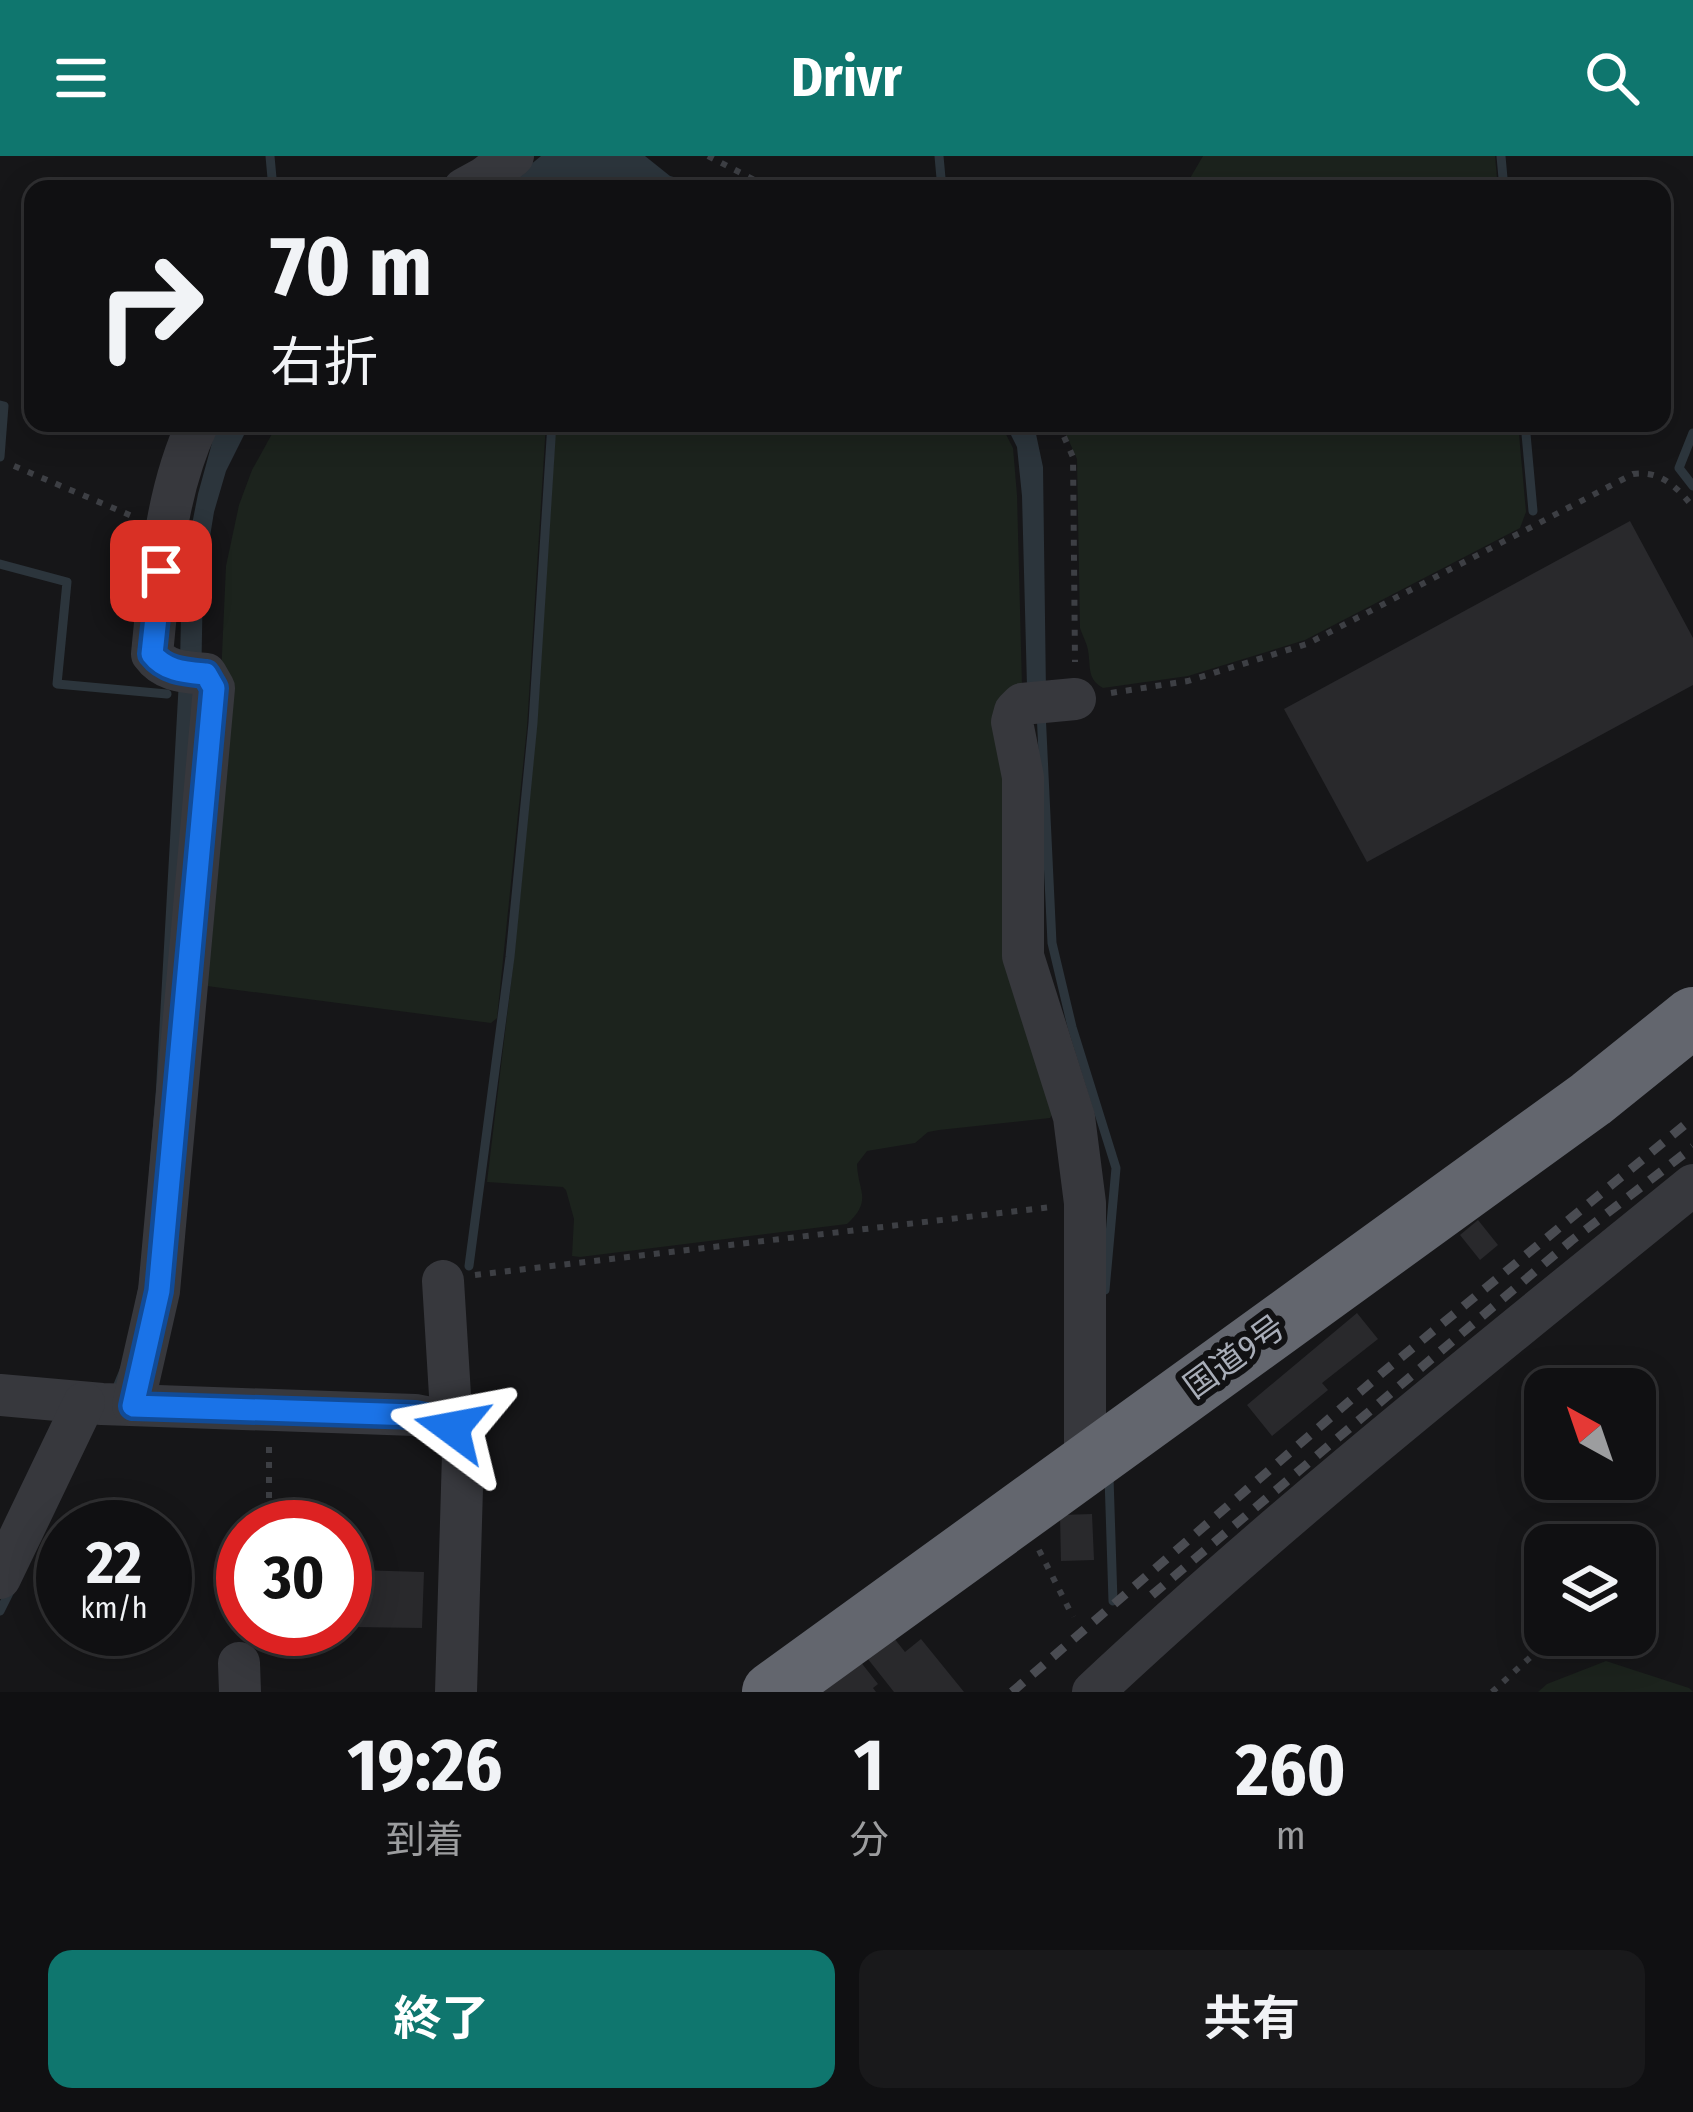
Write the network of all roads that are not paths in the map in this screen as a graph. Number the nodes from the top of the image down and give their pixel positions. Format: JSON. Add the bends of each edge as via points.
{"nodes":[{"id":1,"x":513,"y":156,"type":"edge"},
{"id":2,"x":480,"y":180,"type":"edge"},
{"id":3,"x":194,"y":432,"type":"edge"},
{"id":4,"x":1054,"y":701,"type":"road end"},
{"id":5,"x":1693,"y":1017,"type":"edge"},
{"id":6,"x":1693,"y":1185,"type":"edge"},
{"id":7,"x":443,"y":1281,"type":"road end"},
{"id":8,"x":0,"y":1395,"type":"edge"},
{"id":9,"x":110,"y":1404,"type":"junction"},
{"id":10,"x":452,"y":1428,"type":"junction"},
{"id":11,"x":1085,"y":1464,"type":"junction"},
{"id":12,"x":0,"y":1578,"type":"edge"},
{"id":13,"x":456,"y":1692,"type":"edge"},
{"id":14,"x":772,"y":1692,"type":"edge"},
{"id":15,"x":1093,"y":1692,"type":"edge"}],
"edges":[{"from":1,"to":2,"type":"street"},
{"from":3,"to":9,"type":"street","via":[[165,530],[152,654],[159,664],[206,674],[214,688],[159,1291]]},
{"from":4,"to":11,"type":"street","via":[[1022,704],[1012,722],[1023,777],[1023,956],[1074,1117],[1085,1203]]},
{"from":5,"to":11,"type":"highway","name":"国道9号"},
{"from":6,"to":15,"type":"street","via":[[1349,1466]]},
{"from":7,"to":10,"type":"street"},
{"from":8,"to":9,"type":"street"},
{"from":9,"to":10,"type":"street","via":[[415,1415]]},
{"from":9,"to":12,"type":"street"},
{"from":10,"to":13,"type":"street","via":[[463,1454]]},
{"from":11,"to":14,"type":"highway","name":"国道9号"}]}
